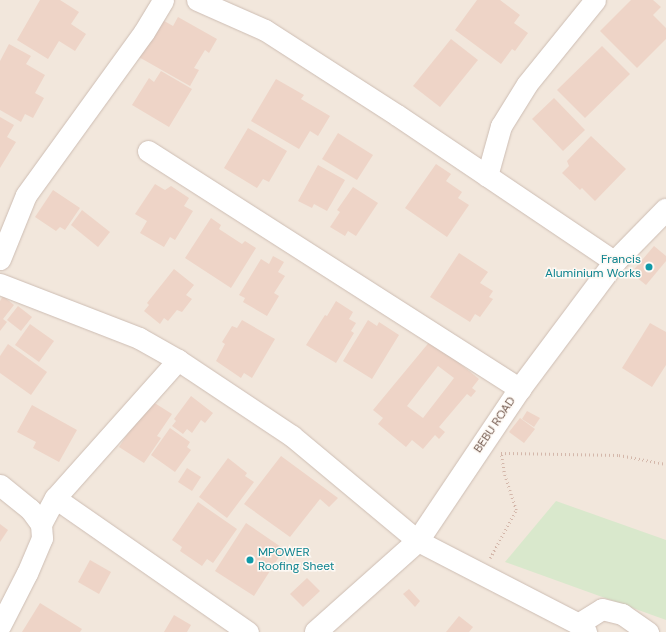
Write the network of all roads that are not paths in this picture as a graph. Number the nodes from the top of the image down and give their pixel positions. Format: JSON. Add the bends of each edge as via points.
{"nodes":[{"id":1,"x":162,"y":0,"type":"edge"},
{"id":2,"x":197,"y":0,"type":"edge"},
{"id":3,"x":594,"y":0,"type":"edge"},
{"id":4,"x":148,"y":151,"type":"dead end"},
{"id":5,"x":487,"y":176,"type":"junction"},
{"id":6,"x":666,"y":210,"type":"edge"},
{"id":7,"x":0,"y":259,"type":"edge"},
{"id":8,"x":614,"y":262,"type":"junction"},
{"id":9,"x":0,"y":284,"type":"edge"},
{"id":10,"x":178,"y":360,"type":"junction"},
{"id":11,"x":520,"y":389,"type":"junction"},
{"id":12,"x":0,"y":486,"type":"edge"},
{"id":13,"x":55,"y":498,"type":"junction"},
{"id":14,"x":41,"y":524,"type":"junction"},
{"id":15,"x":418,"y":541,"type":"junction"},
{"id":16,"x":0,"y":626,"type":"edge"},
{"id":17,"x":582,"y":628,"type":"edge"},
{"id":18,"x":248,"y":632,"type":"edge"},
{"id":19,"x":316,"y":632,"type":"edge"},
{"id":20,"x":648,"y":632,"type":"edge"}],
"edges":[{"from":1,"to":7,"type":"street","via":[[144,32],[26,195]]},
{"from":2,"to":5,"type":"street","via":[[265,30]]},
{"from":3,"to":5,"type":"street","via":[[523,90],[501,126]]},
{"from":4,"to":11,"type":"street"},
{"from":5,"to":8,"type":"street"},
{"from":6,"to":8,"type":"street","name":"BEBU ROAD"},
{"from":8,"to":11,"type":"street","name":"BEBU ROAD"},
{"from":9,"to":10,"type":"street","via":[[140,338]]},
{"from":10,"to":13,"type":"street"},
{"from":10,"to":15,"type":"street","via":[[292,436]]},
{"from":11,"to":15,"type":"street","name":"BEBU ROAD","via":[[492,448]]},
{"from":12,"to":14,"type":"street","via":[[30,509]]},
{"from":13,"to":14,"type":"street"},
{"from":13,"to":18,"type":"street"},
{"from":14,"to":16,"type":"street","via":[[42,538]]},
{"from":15,"to":17,"type":"street"},
{"from":15,"to":19,"type":"street","name":"BEBU ROAD"},
{"from":17,"to":20,"type":"street","via":[[602,609],[622,614]]}]}
